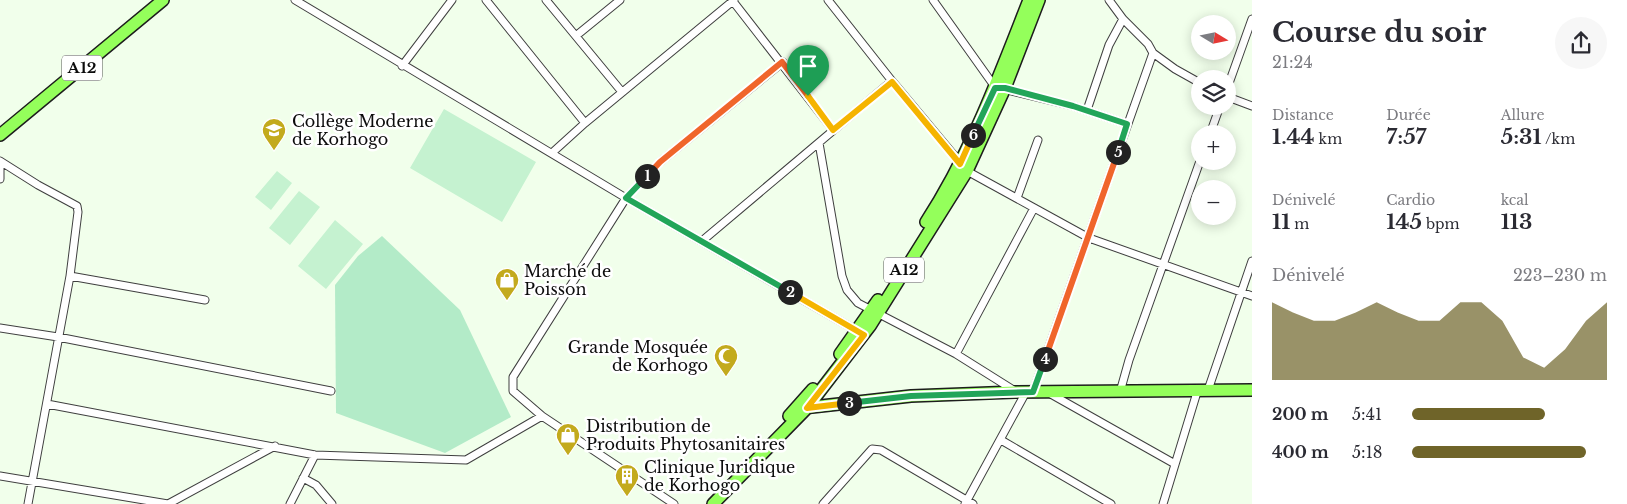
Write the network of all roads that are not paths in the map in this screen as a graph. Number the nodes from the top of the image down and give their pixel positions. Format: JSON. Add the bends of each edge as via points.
{"nodes":[{"id":1,"x":163,"y":0,"type":"edge"},
{"id":2,"x":295,"y":0,"type":"edge"},
{"id":3,"x":452,"y":0,"type":"edge"},
{"id":4,"x":486,"y":0,"type":"edge"},
{"id":5,"x":546,"y":0,"type":"edge"},
{"id":6,"x":620,"y":0,"type":"edge"},
{"id":7,"x":733,"y":0,"type":"edge"},
{"id":8,"x":828,"y":0,"type":"edge"},
{"id":9,"x":932,"y":0,"type":"edge"},
{"id":10,"x":1029,"y":0,"type":"edge"},
{"id":11,"x":1039,"y":0,"type":"edge"},
{"id":12,"x":1109,"y":0,"type":"edge"},
{"id":13,"x":1252,"y":18,"type":"edge"},
{"id":14,"x":1123,"y":19,"type":"junction"},
{"id":15,"x":577,"y":35,"type":"junction"},
{"id":16,"x":1153,"y":53,"type":"junction"},
{"id":17,"x":782,"y":62,"type":"junction"},
{"id":18,"x":402,"y":66,"type":"junction"},
{"id":19,"x":1234,"y":70,"type":"edge"},
{"id":20,"x":1191,"y":78,"type":"edge"},
{"id":21,"x":892,"y":82,"type":"junction"},
{"id":22,"x":1000,"y":88,"type":"junction"},
{"id":23,"x":622,"y":92,"type":"junction"},
{"id":24,"x":1236,"y":100,"type":"edge"},
{"id":25,"x":1252,"y":106,"type":"edge"},
{"id":26,"x":1087,"y":110,"type":"junction"},
{"id":27,"x":585,"y":123,"type":"junction"},
{"id":28,"x":1127,"y":124,"type":"junction"},
{"id":29,"x":833,"y":130,"type":"junction"},
{"id":30,"x":0,"y":135,"type":"edge"},
{"id":31,"x":1038,"y":140,"type":"dead end"},
{"id":32,"x":819,"y":143,"type":"junction"},
{"id":33,"x":553,"y":152,"type":"junction"},
{"id":34,"x":0,"y":162,"type":"edge"},
{"id":35,"x":964,"y":167,"type":"junction"},
{"id":36,"x":1197,"y":170,"type":"edge"},
{"id":37,"x":0,"y":180,"type":"edge"},
{"id":38,"x":626,"y":198,"type":"junction"},
{"id":39,"x":1017,"y":198,"type":"junction"},
{"id":40,"x":1034,"y":208,"type":"junction"},
{"id":41,"x":1089,"y":238,"type":"junction"},
{"id":42,"x":702,"y":240,"type":"junction"},
{"id":43,"x":1252,"y":261,"type":"edge"},
{"id":44,"x":1164,"y":264,"type":"junction"},
{"id":45,"x":70,"y":276,"type":"junction"},
{"id":46,"x":1242,"y":292,"type":"junction"},
{"id":47,"x":1252,"y":296,"type":"edge"},
{"id":48,"x":205,"y":300,"type":"dead end"},
{"id":49,"x":874,"y":312,"type":"junction"},
{"id":50,"x":0,"y":328,"type":"edge"},
{"id":51,"x":860,"y":332,"type":"junction"},
{"id":52,"x":58,"y":337,"type":"junction"},
{"id":53,"x":956,"y":354,"type":"junction"},
{"id":54,"x":1203,"y":390,"type":"junction"},
{"id":55,"x":1252,"y":390,"type":"edge"},
{"id":56,"x":1046,"y":391,"type":"junction"},
{"id":57,"x":331,"y":392,"type":"dead end"},
{"id":58,"x":1025,"y":392,"type":"junction"},
{"id":59,"x":1120,"y":392,"type":"junction"},
{"id":60,"x":47,"y":404,"type":"junction"},
{"id":61,"x":802,"y":408,"type":"junction"},
{"id":62,"x":542,"y":416,"type":"junction"},
{"id":63,"x":1001,"y":440,"type":"junction"},
{"id":64,"x":275,"y":446,"type":"junction"},
{"id":65,"x":315,"y":455,"type":"junction"},
{"id":66,"x":1175,"y":464,"type":"junction"},
{"id":67,"x":0,"y":476,"type":"edge"},
{"id":68,"x":303,"y":478,"type":"junction"},
{"id":69,"x":32,"y":482,"type":"junction"},
{"id":70,"x":827,"y":503,"type":"edge"},
{"id":71,"x":968,"y":503,"type":"edge"},
{"id":72,"x":28,"y":504,"type":"edge"},
{"id":73,"x":168,"y":504,"type":"edge"},
{"id":74,"x":290,"y":504,"type":"edge"},
{"id":75,"x":332,"y":504,"type":"edge"},
{"id":76,"x":674,"y":504,"type":"edge"},
{"id":77,"x":704,"y":504,"type":"edge"},
{"id":78,"x":712,"y":504,"type":"edge"},
{"id":79,"x":1111,"y":504,"type":"edge"},
{"id":80,"x":1162,"y":504,"type":"edge"}],
"edges":[{"from":1,"to":30,"type":"main road","number":"A12"},
{"from":2,"to":18,"type":"street"},
{"from":3,"to":18,"type":"street"},
{"from":4,"to":27,"type":"street"},
{"from":5,"to":15,"type":"street"},
{"from":6,"to":15,"type":"street"},
{"from":7,"to":17,"type":"street"},
{"from":7,"to":23,"type":"street"},
{"from":8,"to":21,"type":"street"},
{"from":9,"to":22,"type":"street"},
{"from":10,"to":22,"type":"main road","number":"A12"},
{"from":11,"to":22,"type":"main road","number":"A12"},
{"from":12,"to":14,"type":"street"},
{"from":13,"to":19,"type":"street"},
{"from":14,"to":16,"type":"street"},
{"from":14,"to":26,"type":"street","via":[[1109,45]]},
{"from":15,"to":23,"type":"street"},
{"from":16,"to":20,"type":"street"},
{"from":16,"to":28,"type":"street"},
{"from":17,"to":29,"type":"street"},
{"from":17,"to":38,"type":"street","via":[[660,162]]},
{"from":18,"to":33,"type":"street"},
{"from":21,"to":29,"type":"street"},
{"from":21,"to":35,"type":"street"},
{"from":22,"to":26,"type":"street"},
{"from":22,"to":35,"type":"main road","number":"A12"},
{"from":23,"to":27,"type":"street"},
{"from":24,"to":25,"type":"street"},
{"from":26,"to":28,"type":"street"},
{"from":27,"to":33,"type":"street"},
{"from":28,"to":41,"type":"street"},
{"from":29,"to":32,"type":"street"},
{"from":31,"to":39,"type":"street"},
{"from":32,"to":42,"type":"street"},
{"from":32,"to":49,"type":"street","via":[[842,276],[847,290],[858,303]]},
{"from":33,"to":38,"type":"street"},
{"from":34,"to":37,"type":"street"},
{"from":34,"to":45,"type":"street","via":[[77,206]]},
{"from":35,"to":39,"type":"street"},
{"from":35,"to":49,"type":"main road","number":"A12"},
{"from":36,"to":44,"type":"street"},
{"from":38,"to":42,"type":"street"},
{"from":38,"to":62,"type":"street","via":[[513,377],[513,391]]},
{"from":39,"to":40,"type":"street"},
{"from":40,"to":41,"type":"street"},
{"from":40,"to":53,"type":"street"},
{"from":41,"to":44,"type":"street"},
{"from":41,"to":58,"type":"street"},
{"from":42,"to":51,"type":"street"},
{"from":43,"to":46,"type":"street"},
{"from":44,"to":46,"type":"street"},
{"from":44,"to":59,"type":"street"},
{"from":45,"to":48,"type":"street"},
{"from":45,"to":52,"type":"street"},
{"from":46,"to":47,"type":"street"},
{"from":46,"to":54,"type":"street"},
{"from":49,"to":51,"type":"main road","number":"A12"},
{"from":49,"to":53,"type":"street"},
{"from":50,"to":52,"type":"street"},
{"from":51,"to":61,"type":"main road","number":"A12"},
{"from":52,"to":57,"type":"street"},
{"from":52,"to":60,"type":"street"},
{"from":53,"to":58,"type":"street"},
{"from":54,"to":55,"type":"main road"},
{"from":54,"to":59,"type":"main road"},
{"from":54,"to":66,"type":"street"},
{"from":56,"to":58,"type":"main road"},
{"from":56,"to":59,"type":"main road"},
{"from":56,"to":66,"type":"street"},
{"from":58,"to":61,"type":"main road","via":[[911,396]]},
{"from":58,"to":63,"type":"street"},
{"from":60,"to":64,"type":"street"},
{"from":60,"to":69,"type":"street"},
{"from":61,"to":77,"type":"main road","number":"A12"},
{"from":61,"to":78,"type":"main road","number":"A12"},
{"from":62,"to":65,"type":"street","via":[[466,460]]},
{"from":62,"to":76,"type":"street"},
{"from":63,"to":71,"type":"street"},
{"from":63,"to":79,"type":"street"},
{"from":64,"to":65,"type":"street"},
{"from":64,"to":73,"type":"street"},
{"from":65,"to":68,"type":"street"},
{"from":66,"to":80,"type":"street"},
{"from":67,"to":69,"type":"street"},
{"from":68,"to":74,"type":"street"},
{"from":68,"to":75,"type":"street","via":[[316,485]]},
{"from":69,"to":72,"type":"street"},
{"from":69,"to":73,"type":"street"},
{"from":70,"to":71,"type":"street","via":[[872,449],[881,450]]}]}
